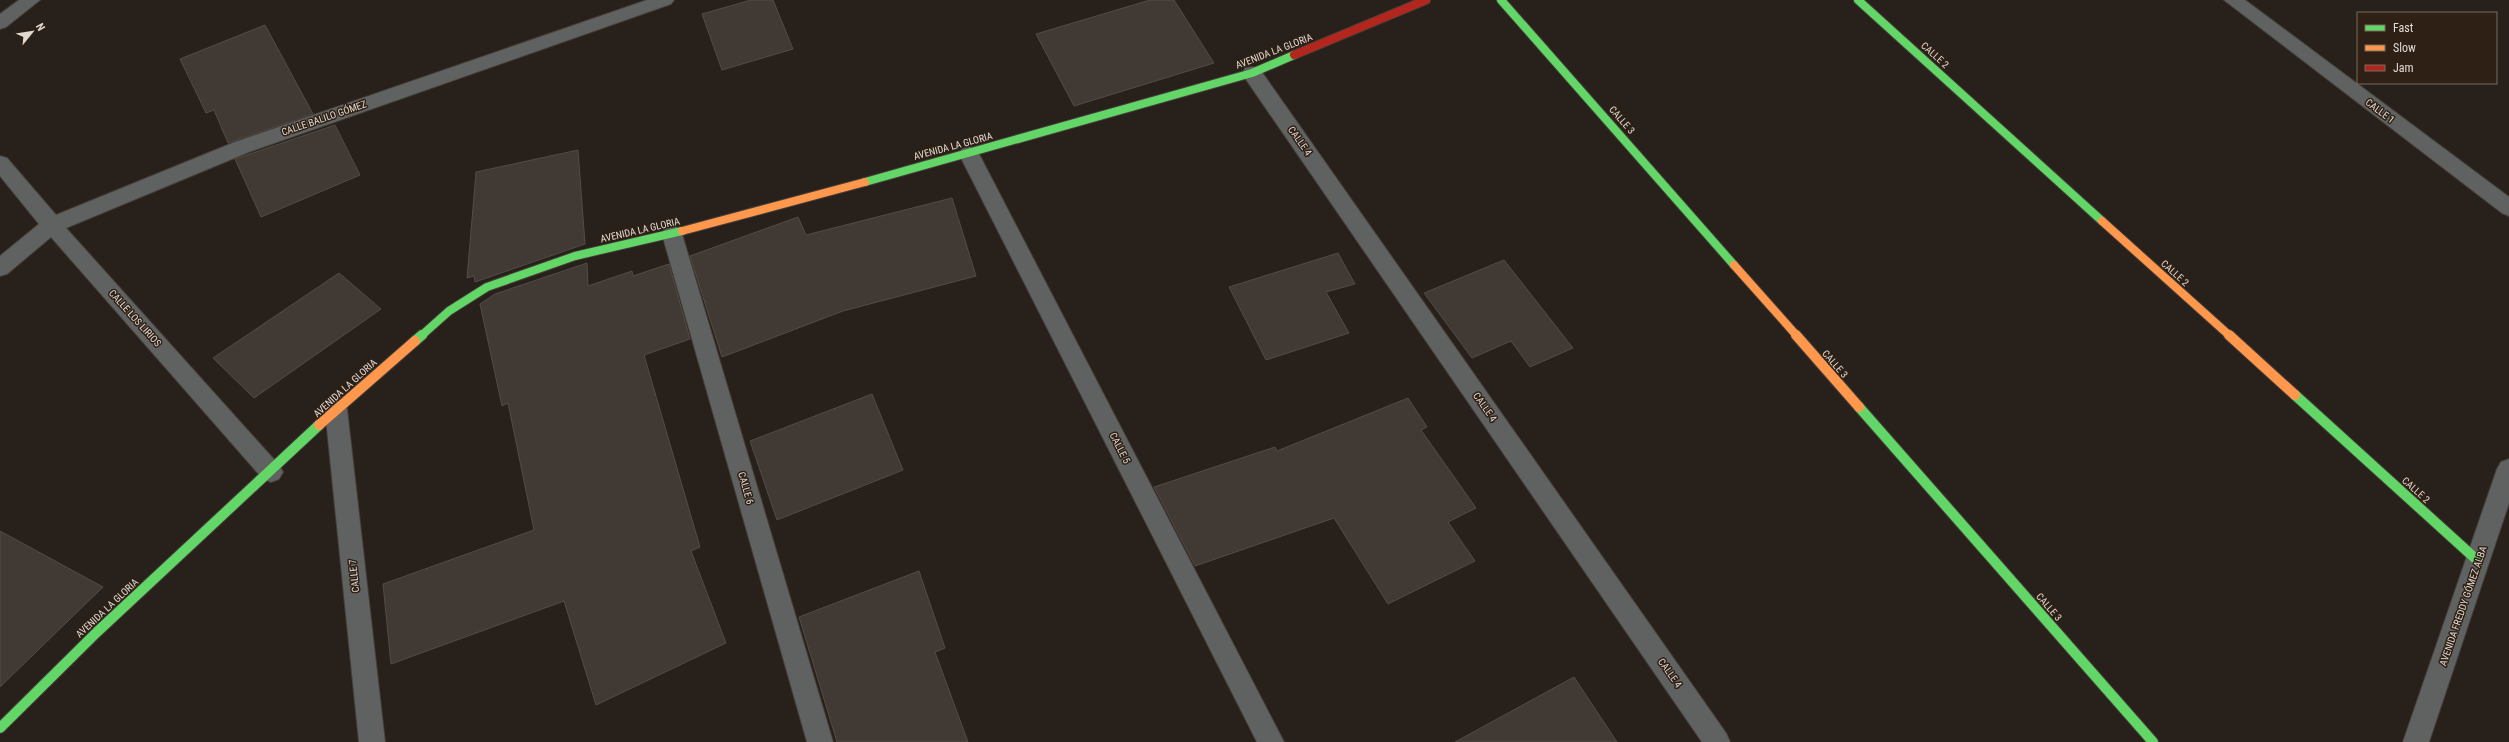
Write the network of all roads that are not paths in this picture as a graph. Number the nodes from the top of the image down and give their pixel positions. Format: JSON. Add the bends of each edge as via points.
{"nodes":[{"id":1,"x":32,"y":0,"type":"edge"},
{"id":2,"x":665,"y":0,"type":"edge"},
{"id":3,"x":1426,"y":0,"type":"edge"},
{"id":4,"x":1501,"y":0,"type":"edge"},
{"id":5,"x":1858,"y":0,"type":"edge"},
{"id":6,"x":2233,"y":0,"type":"edge"},
{"id":7,"x":625,"y":6,"type":"edge"},
{"id":8,"x":0,"y":23,"type":"edge"},
{"id":9,"x":1252,"y":72,"type":"junction"},
{"id":10,"x":969,"y":154,"type":"junction"},
{"id":11,"x":0,"y":163,"type":"edge"},
{"id":12,"x":2509,"y":208,"type":"edge"},
{"id":13,"x":52,"y":225,"type":"junction"},
{"id":14,"x":672,"y":234,"type":"junction"},
{"id":15,"x":0,"y":268,"type":"edge"},
{"id":16,"x":336,"y":409,"type":"junction"},
{"id":17,"x":2509,"y":469,"type":"edge"},
{"id":18,"x":272,"y":472,"type":"junction"},
{"id":19,"x":2478,"y":561,"type":"junction"},
{"id":20,"x":0,"y":728,"type":"edge"},
{"id":21,"x":372,"y":742,"type":"edge"},
{"id":22,"x":820,"y":742,"type":"edge"},
{"id":23,"x":1271,"y":742,"type":"edge"},
{"id":24,"x":1717,"y":742,"type":"edge"},
{"id":25,"x":2153,"y":742,"type":"edge"},
{"id":26,"x":2416,"y":742,"type":"edge"}],
"edges":[{"from":1,"to":8,"type":"street"},
{"from":2,"to":7,"type":"street","name":"CALLE BALILO GÓMEZ"},
{"from":3,"to":9,"type":"street","name":"AVENIDA LA GLORIA"},
{"from":4,"to":25,"type":"street","name":"CALLE 3"},
{"from":5,"to":19,"type":"street","name":"CALLE 2"},
{"from":6,"to":12,"type":"street","name":"CALLE 1"},
{"from":7,"to":13,"type":"street","name":"CALLE BALILO GÓMEZ","via":[[242,147]]},
{"from":9,"to":10,"type":"street","name":"AVENIDA LA GLORIA"},
{"from":9,"to":24,"type":"street","name":"CALLE 4"},
{"from":10,"to":14,"type":"street","name":"AVENIDA LA GLORIA"},
{"from":10,"to":23,"type":"street","name":"CALLE 5"},
{"from":11,"to":13,"type":"street","name":"CALLE LOS LIRIOS"},
{"from":13,"to":15,"type":"street","name":"CALLE BALILO GÓMEZ"},
{"from":13,"to":18,"type":"street","name":"CALLE LOS LIRIOS"},
{"from":14,"to":16,"type":"street","name":"AVENIDA LA GLORIA","via":[[576,256],[488,287],[449,311]]},
{"from":14,"to":22,"type":"street","name":"CALLE 6"},
{"from":16,"to":18,"type":"street","name":"AVENIDA LA GLORIA"},
{"from":16,"to":21,"type":"street","name":"CALLE 7"},
{"from":17,"to":19,"type":"street","name":"AVENIDA FREDDY GÓMEZ ALBA"},
{"from":18,"to":20,"type":"street","name":"AVENIDA LA GLORIA","via":[[97,632]]},
{"from":19,"to":26,"type":"street","name":"AVENIDA FREDDY GÓMEZ ALBA"}]}
